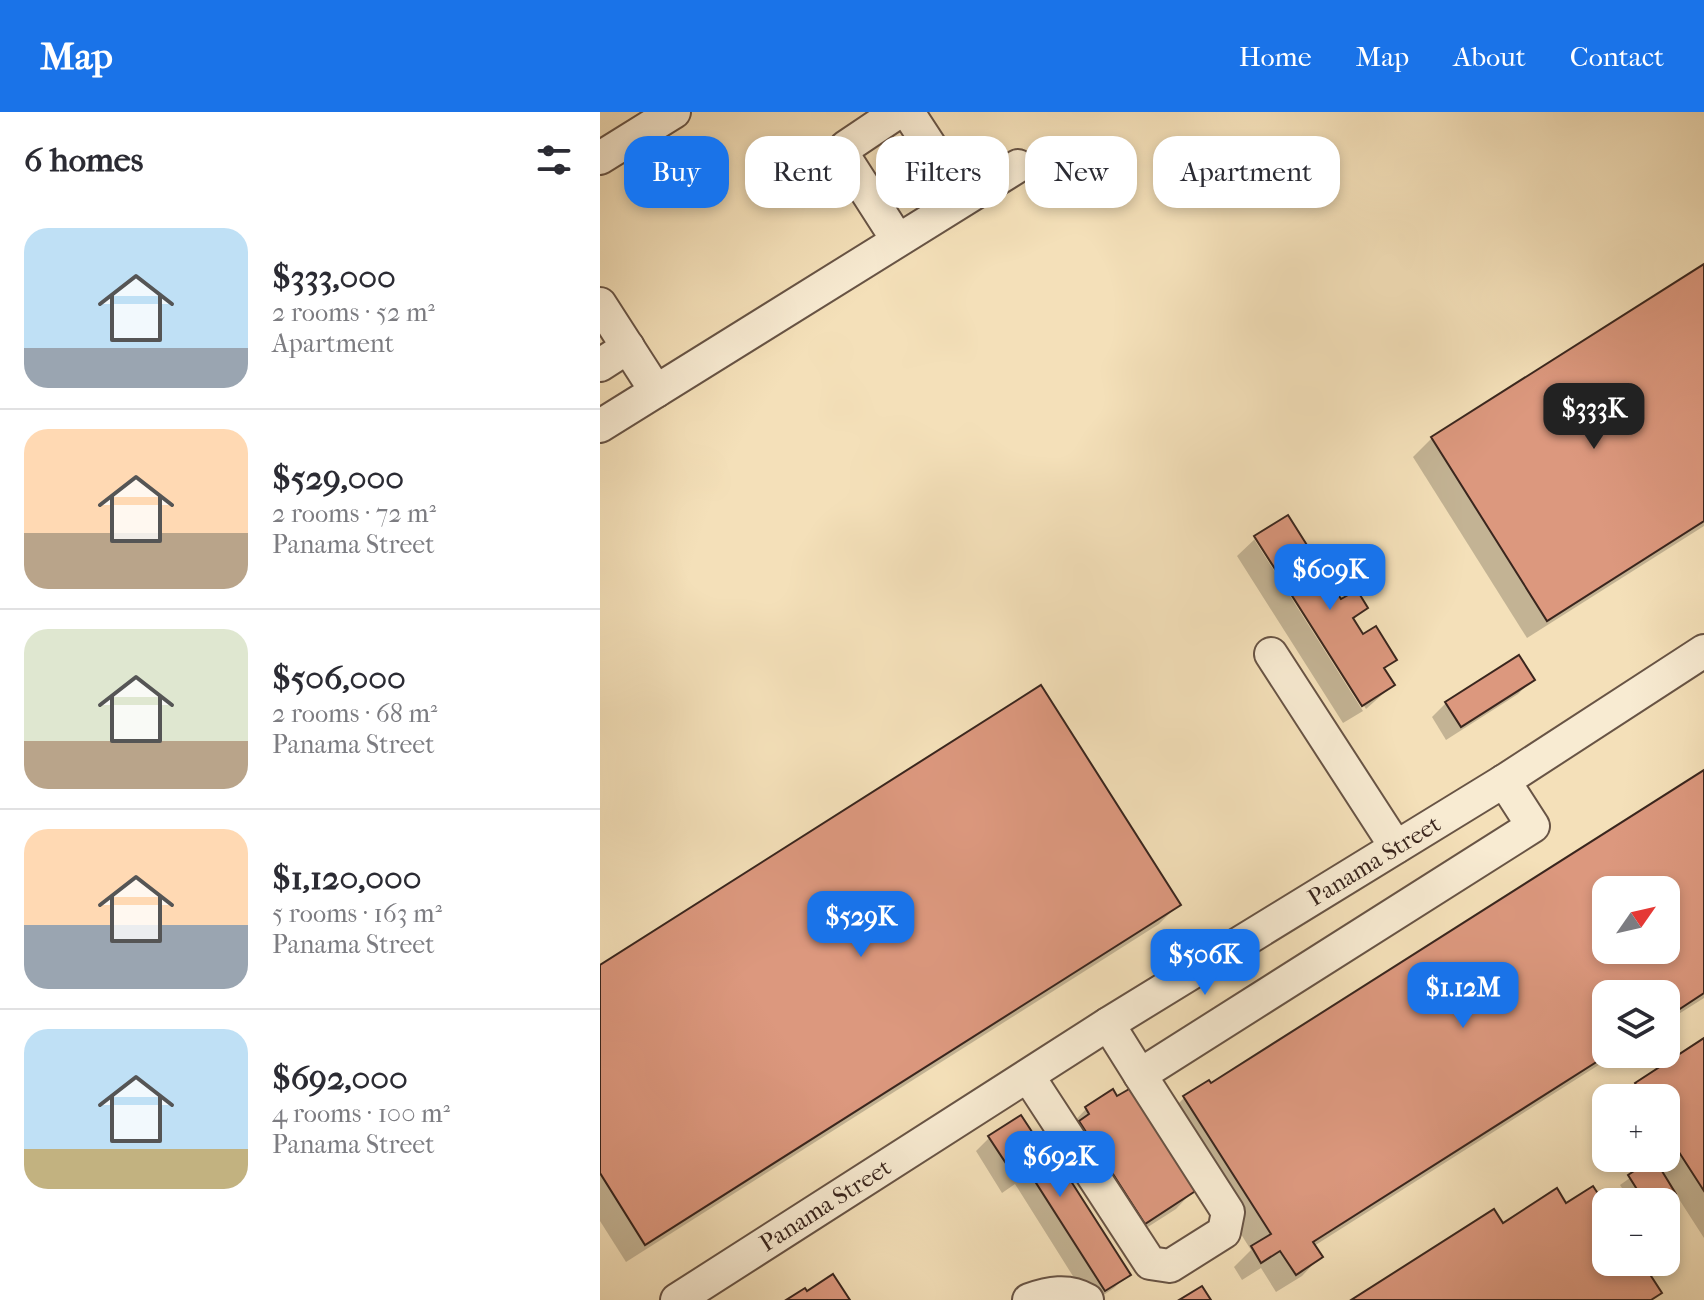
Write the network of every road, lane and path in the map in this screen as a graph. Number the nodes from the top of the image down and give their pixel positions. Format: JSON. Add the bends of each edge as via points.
{"nodes":[{"id":1,"x":674,"y":112,"type":"edge"},
{"id":2,"x":899,"y":112,"type":"edge"},
{"id":3,"x":923,"y":136,"type":"edge"},
{"id":4,"x":600,"y":158,"type":"edge"},
{"id":5,"x":1018,"y":166,"type":"dead end"},
{"id":6,"x":1009,"y":171,"type":"edge"},
{"id":7,"x":948,"y":208,"type":"edge"},
{"id":8,"x":897,"y":239,"type":"junction"},
{"id":9,"x":600,"y":304,"type":"edge"},
{"id":10,"x":628,"y":347,"type":"junction"},
{"id":11,"x":600,"y":365,"type":"edge"},
{"id":12,"x":656,"y":391,"type":"junction"},
{"id":13,"x":600,"y":426,"type":"edge"},
{"id":14,"x":1704,"y":651,"type":"edge"},
{"id":15,"x":1271,"y":654,"type":"dead end"},
{"id":16,"x":1504,"y":781,"type":"junction"},
{"id":17,"x":1396,"y":847,"type":"junction"},
{"id":18,"x":1108,"y":1024,"type":"junction"},
{"id":19,"x":1140,"y":1075,"type":"junction"},
{"id":20,"x":1028,"y":1076,"type":"junction"},
{"id":21,"x":677,"y":1300,"type":"edge"},
{"id":22,"x":1029,"y":1300,"type":"edge"},
{"id":23,"x":1087,"y":1300,"type":"edge"}],
"edges":[{"from":1,"to":4,"type":"street"},
{"from":2,"to":3,"type":"street","via":[[911,117]]},
{"from":2,"to":8,"type":"street","via":[[846,147],[847,161]]},
{"from":5,"to":6,"type":"street"},
{"from":7,"to":8,"type":"street"},
{"from":8,"to":12,"type":"street"},
{"from":9,"to":10,"type":"street"},
{"from":10,"to":11,"type":"street"},
{"from":10,"to":12,"type":"street"},
{"from":12,"to":13,"type":"street"},
{"from":14,"to":16,"type":"street","name":"Panama Street"},
{"from":15,"to":17,"type":"street"},
{"from":16,"to":17,"type":"street","name":"Panama Street"},
{"from":16,"to":19,"type":"street","via":[[1533,826]]},
{"from":17,"to":18,"type":"street","name":"Panama Street"},
{"from":18,"to":19,"type":"street"},
{"from":18,"to":20,"type":"street","name":"Panama Street"},
{"from":19,"to":20,"type":"street","via":[[1228,1212],[1224,1232],[1170,1266],[1150,1263]]},
{"from":20,"to":21,"type":"street","name":"Panama Street"},
{"from":22,"to":23,"type":"street","via":[[1071,1292]]}]}
